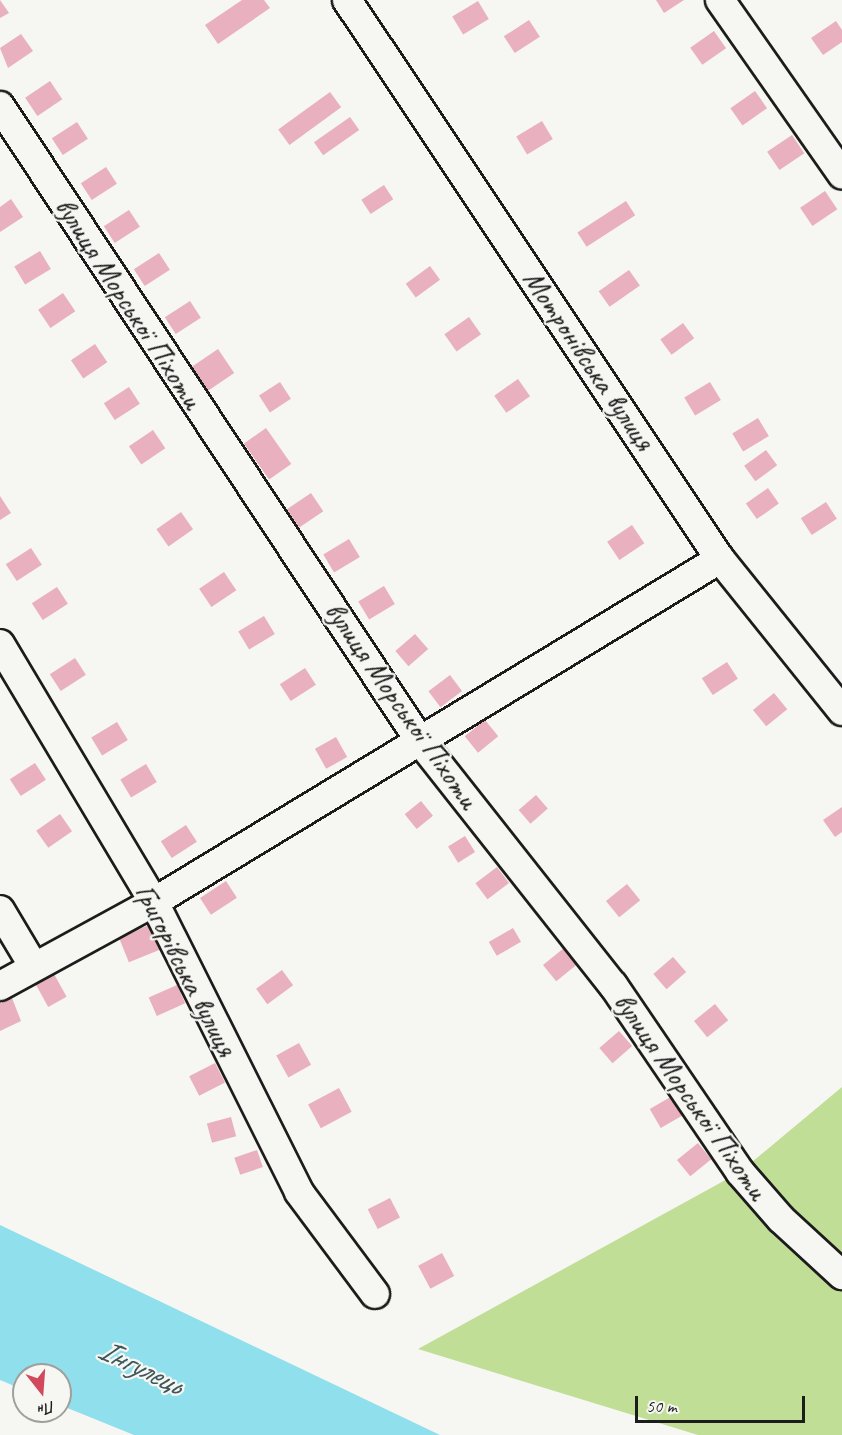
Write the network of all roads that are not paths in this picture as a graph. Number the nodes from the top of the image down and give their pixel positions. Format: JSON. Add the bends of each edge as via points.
{"nodes":[{"id":1,"x":347,"y":0,"type":"edge"},
{"id":2,"x":720,"y":0,"type":"edge"},
{"id":3,"x":0,"y":106,"type":"edge"},
{"id":4,"x":842,"y":174,"type":"edge"},
{"id":5,"x":720,"y":559,"type":"junction"},
{"id":6,"x":0,"y":644,"type":"edge"},
{"id":7,"x":842,"y":711,"type":"edge"},
{"id":8,"x":420,"y":741,"type":"junction"},
{"id":9,"x":154,"y":902,"type":"junction"},
{"id":10,"x":0,"y":910,"type":"edge"},
{"id":11,"x":34,"y":967,"type":"junction"},
{"id":12,"x":0,"y":986,"type":"edge"},
{"id":13,"x":842,"y":1275,"type":"edge"},
{"id":14,"x":375,"y":1294,"type":"dead end"}],
"edges":[{"from":1,"to":5,"type":"street","name":"Мотронівська вулиця"},
{"from":2,"to":4,"type":"street"},
{"from":3,"to":8,"type":"street","name":"вулиця Морської Піхоти"},
{"from":5,"to":7,"type":"street","name":"Мотронівська вулиця"},
{"from":5,"to":8,"type":"street"},
{"from":6,"to":9,"type":"street","name":"Григорівська вулиця"},
{"from":8,"to":9,"type":"street"},
{"from":8,"to":13,"type":"street","name":"вулиця Морської Піхоти","via":[[613,985],[740,1172],[781,1219]]},
{"from":9,"to":11,"type":"street"},
{"from":9,"to":14,"type":"street","name":"Григорівська вулиця","via":[[299,1192]]},
{"from":10,"to":11,"type":"street"},
{"from":11,"to":12,"type":"street"}]}
